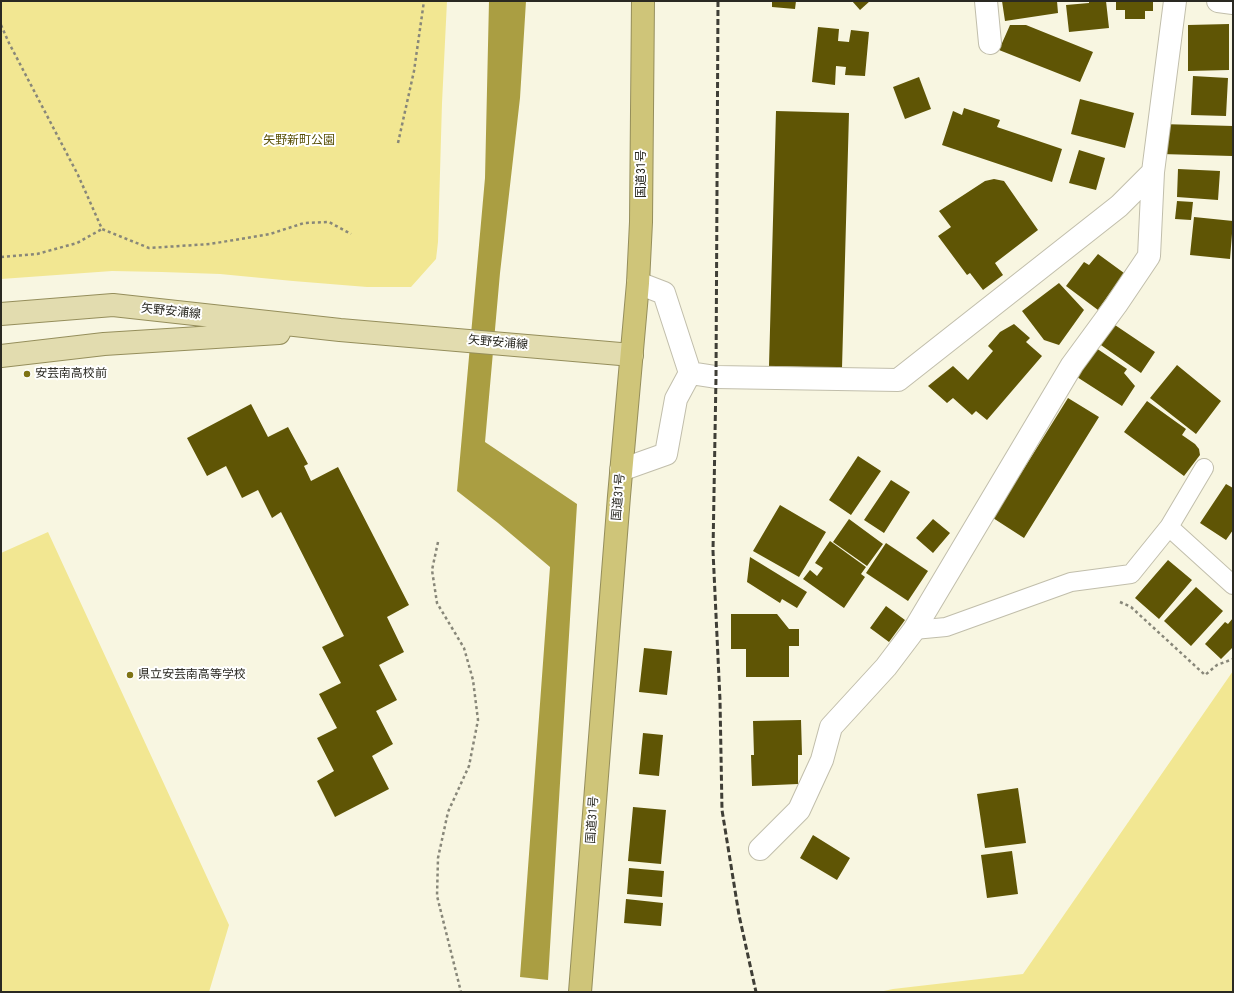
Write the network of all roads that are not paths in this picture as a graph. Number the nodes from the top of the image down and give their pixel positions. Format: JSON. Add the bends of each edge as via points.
{"nodes":[{"id":1,"x":642,"y":1,"type":"edge"},
{"id":2,"x":986,"y":1,"type":"edge"},
{"id":3,"x":1175,"y":1,"type":"edge"},
{"id":4,"x":1218,"y":1,"type":"edge"},
{"id":5,"x":1233,"y":3,"type":"edge"},
{"id":6,"x":990,"y":42,"type":"dead end"},
{"id":7,"x":1153,"y":172,"type":"junction"},
{"id":8,"x":638,"y":283,"type":"junction"},
{"id":9,"x":1,"y":314,"type":"edge"},
{"id":10,"x":340,"y":330,"type":"junction"},
{"id":11,"x":632,"y":355,"type":"junction"},
{"id":12,"x":1,"y":356,"type":"edge"},
{"id":13,"x":690,"y":372,"type":"junction"},
{"id":14,"x":1204,"y":468,"type":"dead end"},
{"id":15,"x":621,"y":470,"type":"junction"},
{"id":16,"x":1169,"y":527,"type":"junction"},
{"id":17,"x":1233,"y":585,"type":"edge"},
{"id":18,"x":914,"y":630,"type":"junction"},
{"id":19,"x":760,"y":849,"type":"dead end"},
{"id":20,"x":580,"y":992,"type":"edge"}],
"edges":[{"from":1,"to":8,"type":"highway","name":"国道31号","via":[[641,222]]},
{"from":2,"to":6,"type":"street"},
{"from":3,"to":7,"type":"street"},
{"from":4,"to":5,"type":"street"},
{"from":7,"to":13,"type":"street","via":[[1119,206],[898,380],[716,377]]},
{"from":7,"to":18,"type":"street","via":[[1149,256],[1072,365]]},
{"from":8,"to":11,"type":"highway","name":"国道31号"},
{"from":8,"to":13,"type":"street","via":[[664,293]]},
{"from":9,"to":10,"type":"main road","name":"矢野安浦線","via":[[112,305]]},
{"from":10,"to":11,"type":"main road","name":"矢野安浦線"},
{"from":10,"to":12,"type":"main road","name":"矢野安浦線","via":[[104,344]]},
{"from":11,"to":15,"type":"highway","name":"国道31号"},
{"from":13,"to":15,"type":"street","via":[[676,399],[666,454]]},
{"from":14,"to":16,"type":"lane"},
{"from":15,"to":20,"type":"highway","name":"国道31号"},
{"from":16,"to":17,"type":"lane"},
{"from":16,"to":18,"type":"lane","via":[[1131,574],[1071,582],[946,627]]},
{"from":18,"to":19,"type":"street","via":[[886,667],[831,727],[822,760],[799,810]]}]}
